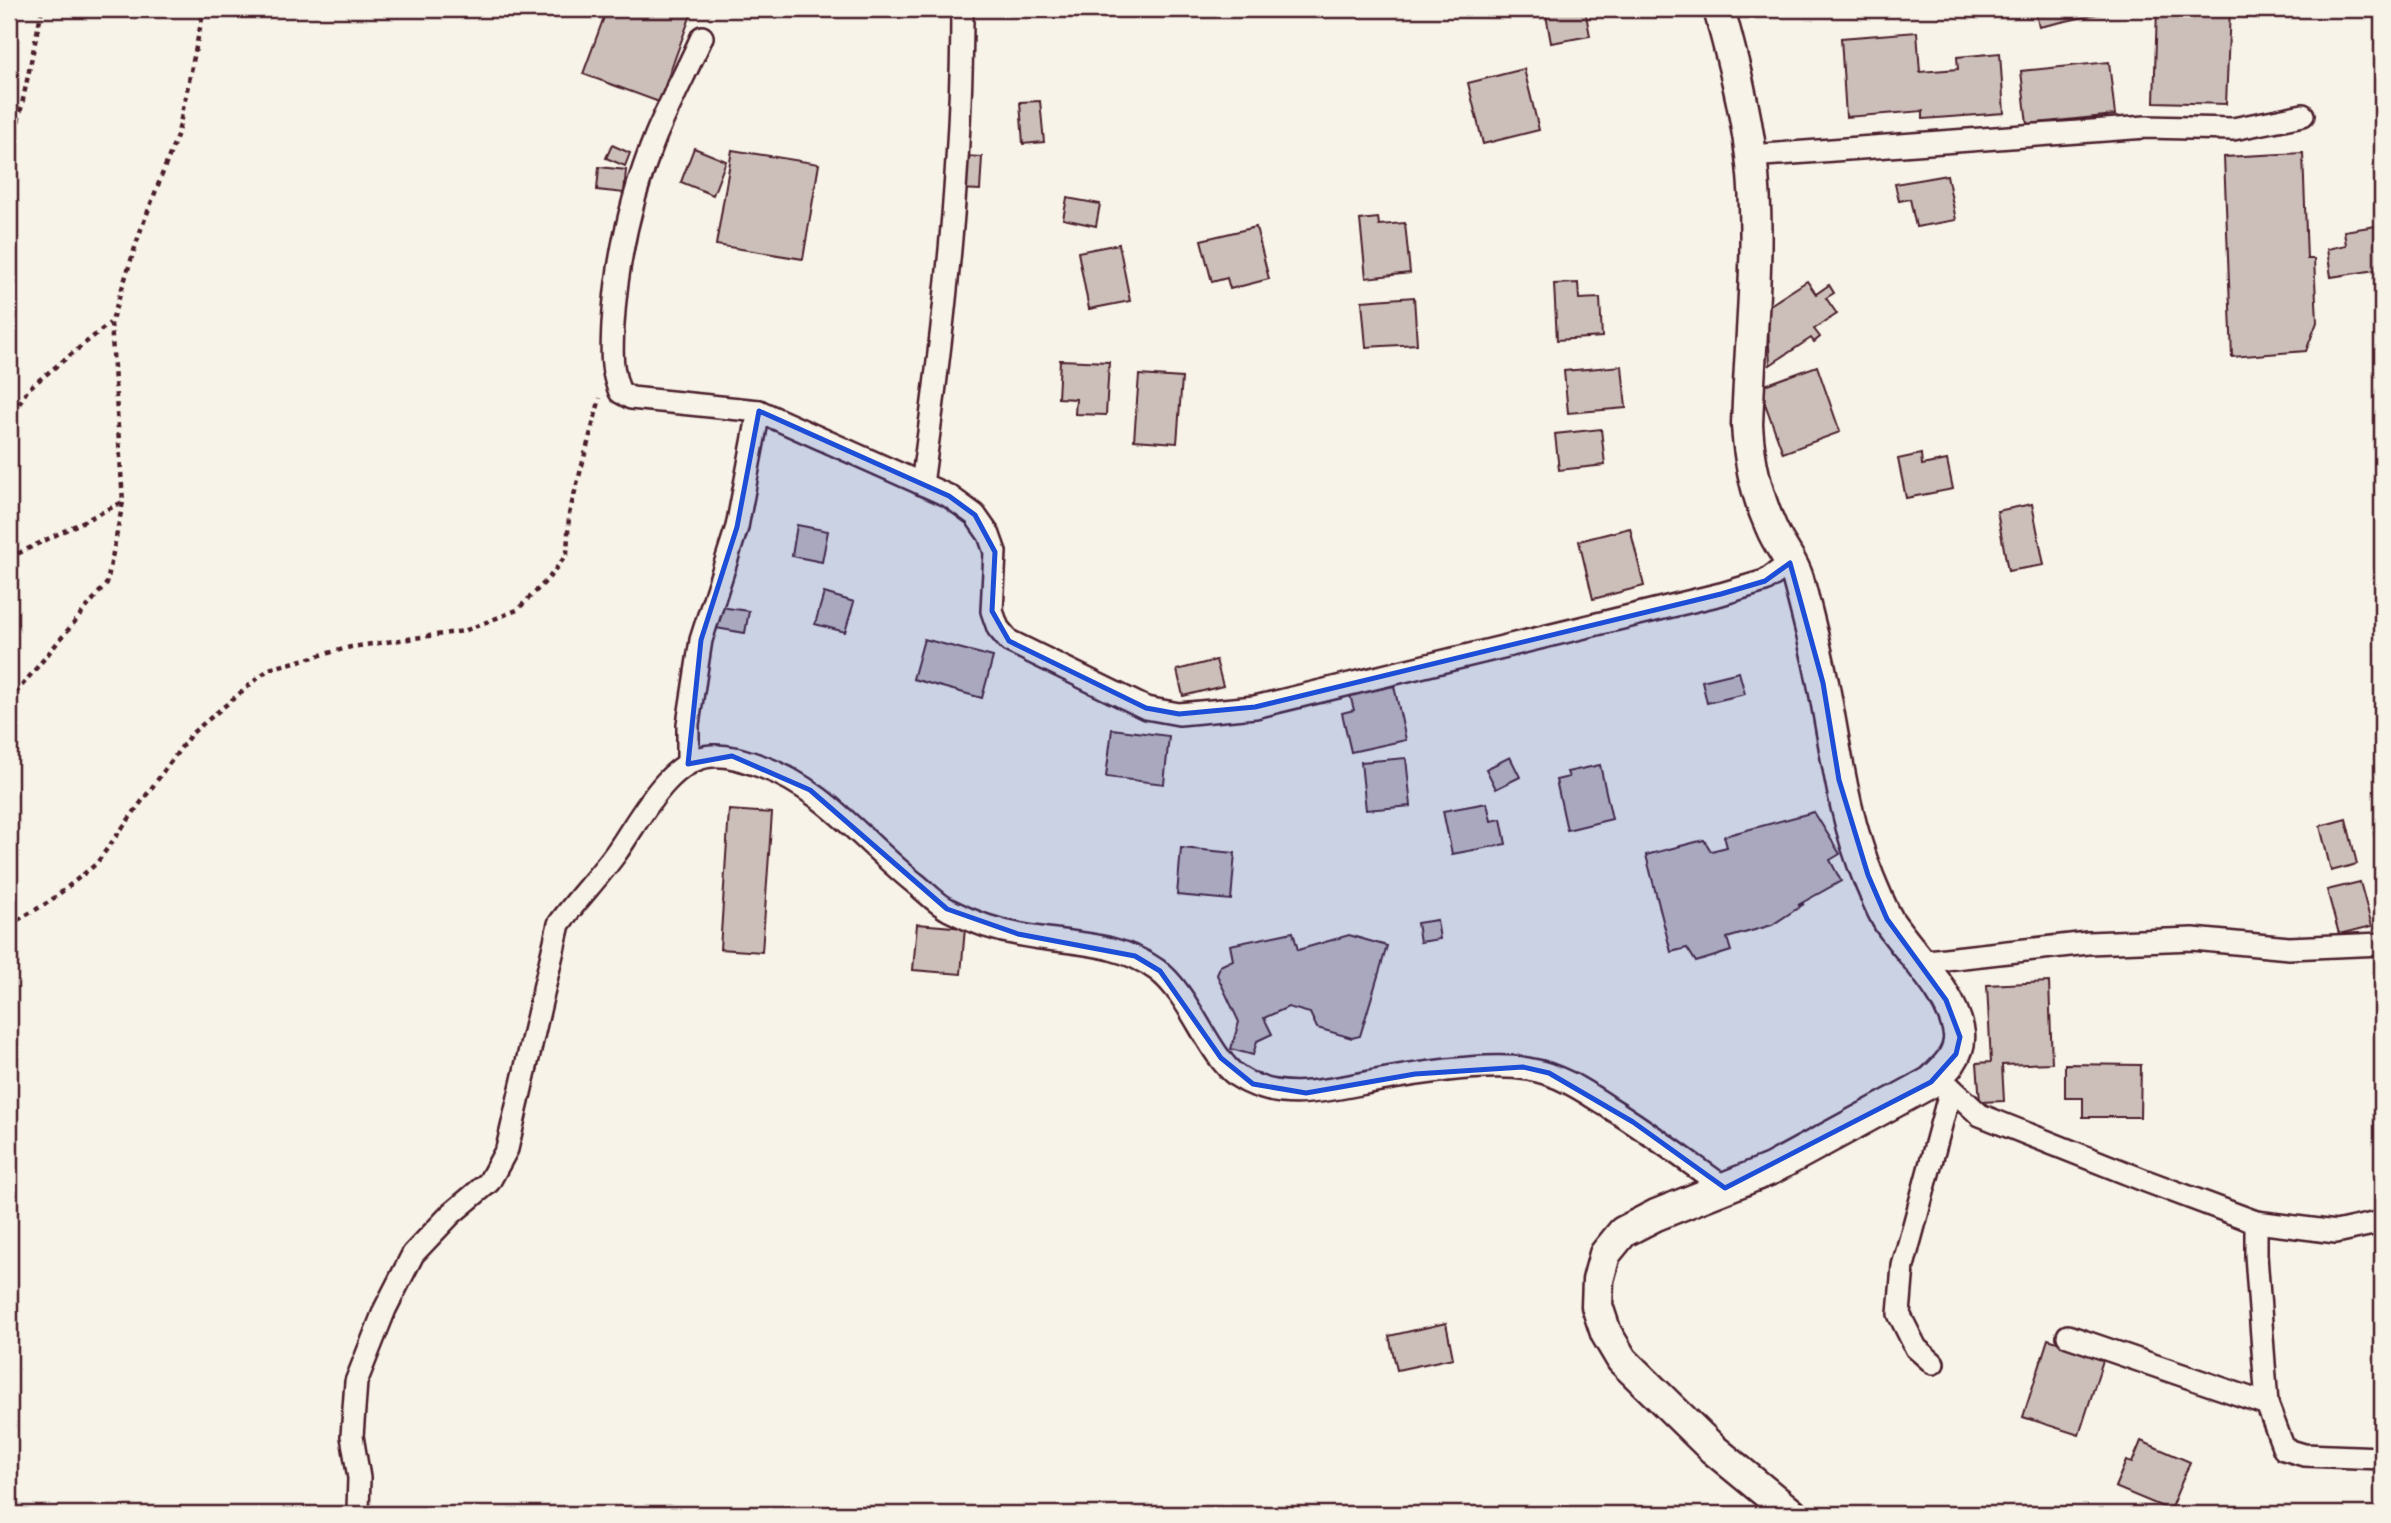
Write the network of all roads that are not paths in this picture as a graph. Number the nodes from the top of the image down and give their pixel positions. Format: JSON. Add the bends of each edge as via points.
{"nodes":[{"id":1,"x":962,"y":9,"type":"edge"},
{"id":2,"x":1719,"y":9,"type":"edge"},
{"id":3,"x":702,"y":37,"type":"dead end"},
{"id":4,"x":2303,"y":115,"type":"dead end"},
{"id":5,"x":1751,"y":156,"type":"junction"},
{"id":6,"x":759,"y":411,"type":"junction"},
{"id":7,"x":922,"y":484,"type":"junction"},
{"id":8,"x":1790,"y":563,"type":"junction"},
{"id":9,"x":688,"y":764,"type":"junction"},
{"id":10,"x":2382,"y":944,"type":"edge"},
{"id":11,"x":1919,"y":962,"type":"junction"},
{"id":12,"x":1944,"y":1082,"type":"junction"},
{"id":13,"x":1725,"y":1188,"type":"junction"},
{"id":14,"x":2256,"y":1222,"type":"junction"},
{"id":15,"x":2382,"y":1222,"type":"edge"},
{"id":16,"x":2068,"y":1336,"type":"dead end"},
{"id":17,"x":1933,"y":1363,"type":"dead end"},
{"id":18,"x":2267,"y":1404,"type":"junction"},
{"id":19,"x":2382,"y":1458,"type":"edge"},
{"id":20,"x":356,"y":1514,"type":"edge"},
{"id":21,"x":1792,"y":1514,"type":"edge"}],
"edges":[{"from":1,"to":7,"type":"street","via":[[953,223]]},
{"from":2,"to":5,"type":"street"},
{"from":3,"to":6,"type":"street","via":[[656,136],[633,208],[616,281],[611,359],[620,392],[631,398]]},
{"from":4,"to":5,"type":"street","via":[[2233,129],[2146,127]]},
{"from":5,"to":8,"type":"street","via":[[1755,231],[1748,452],[1771,528]]},
{"from":6,"to":7,"type":"street"},
{"from":6,"to":9,"type":"street","via":[[737,527],[701,640],[688,724]]},
{"from":7,"to":8,"type":"street","via":[[975,515],[989,535],[995,552],[992,611],[1009,641],[1146,708],[1179,714],[1255,707],[1707,597],[1765,581]]},
{"from":8,"to":11,"type":"street","via":[[1797,575],[1823,683],[1839,780],[1868,875],[1887,919]]},
{"from":9,"to":13,"type":"street","via":[[708,756],[732,757],[810,790],[947,909],[1018,934],[1101,946],[1135,956],[1160,971],[1221,1058],[1236,1075],[1253,1084],[1306,1093],[1415,1074],[1523,1068],[1549,1073],[1633,1122]]},
{"from":9,"to":20,"type":"street","via":[[670,777],[559,924],[507,1149],[489,1182],[413,1254],[385,1309],[356,1382],[352,1436],[359,1478]]},
{"from":10,"to":11,"type":"street","via":[[2289,948],[2193,939],[2088,943]]},
{"from":11,"to":12,"type":"street","via":[[1946,1000],[1960,1037]]},
{"from":12,"to":13,"type":"street","via":[[1931,1083],[1771,1169]]},
{"from":12,"to":14,"type":"street","via":[[1980,1115]]},
{"from":12,"to":17,"type":"street","via":[[1903,1266],[1899,1314],[1916,1348]]},
{"from":13,"to":21,"type":"street","via":[[1623,1232],[1605,1254],[1597,1306],[1605,1333],[1622,1360],[1713,1449]]},
{"from":14,"to":15,"type":"street","via":[[2336,1232]]},
{"from":14,"to":18,"type":"street"},
{"from":16,"to":18,"type":"street"},
{"from":18,"to":19,"type":"street","via":[[2284,1449],[2304,1455]]}]}
